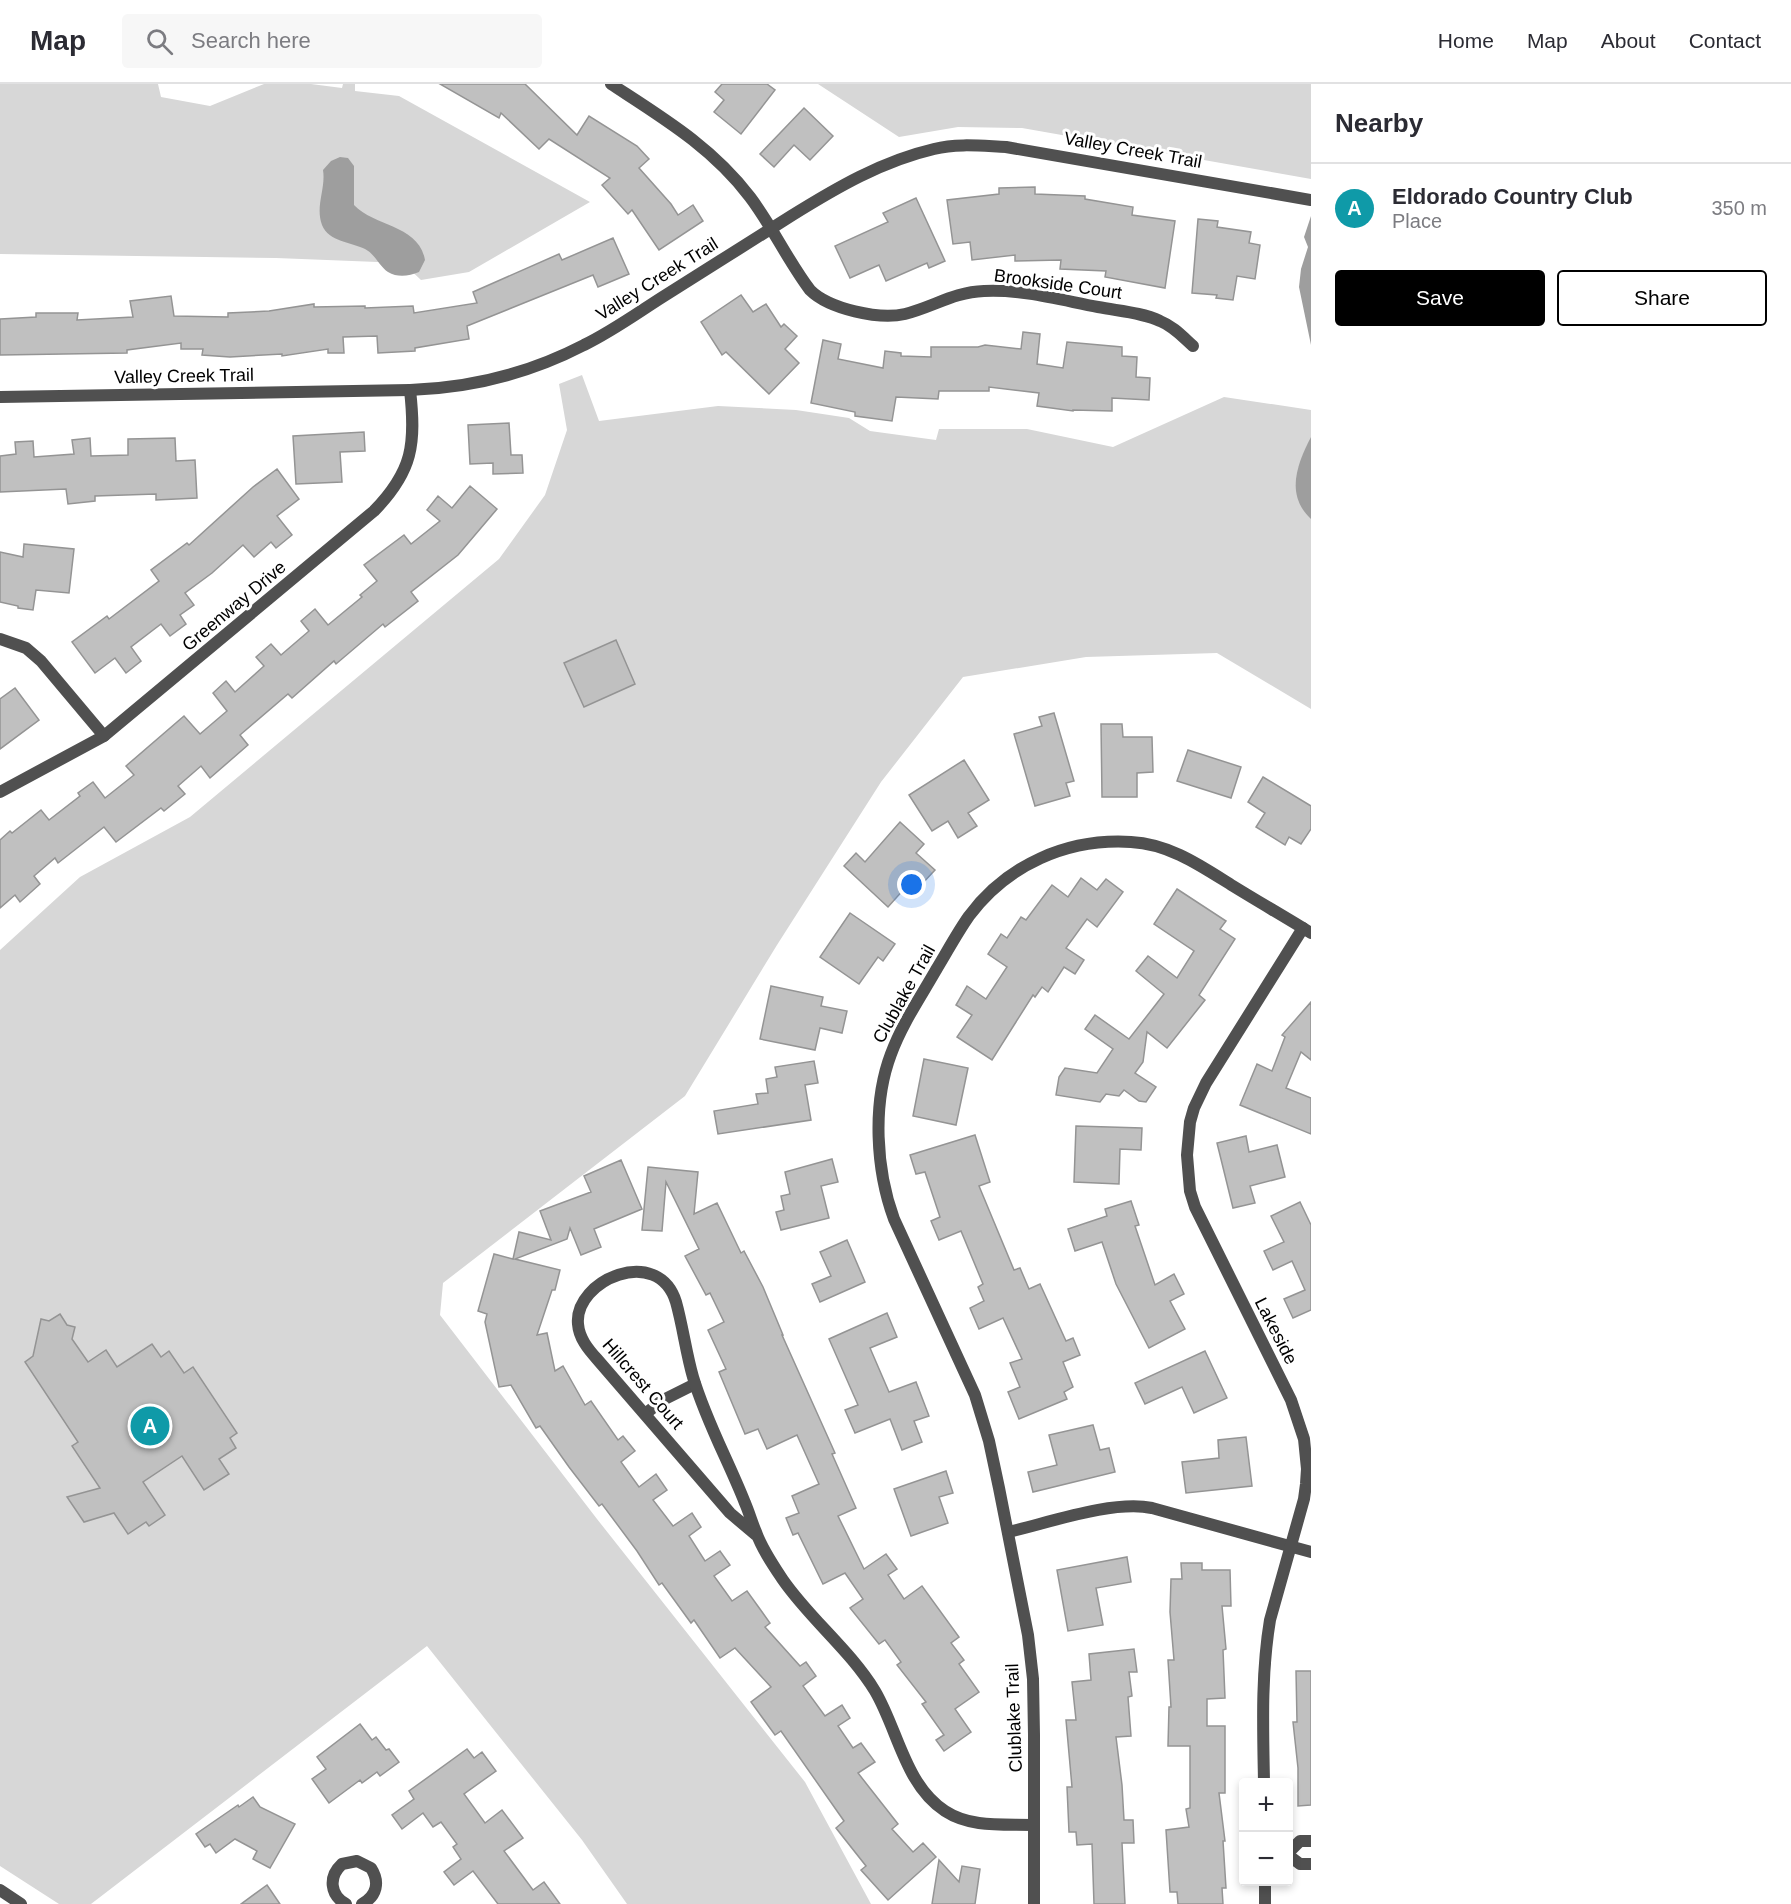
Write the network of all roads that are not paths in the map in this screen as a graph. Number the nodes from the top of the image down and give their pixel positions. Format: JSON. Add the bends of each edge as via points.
{"nodes":[{"id":1,"x":612,"y":84,"type":"edge"},
{"id":2,"x":1311,"y":200,"type":"edge"},
{"id":3,"x":771,"y":228,"type":"junction"},
{"id":4,"x":1193,"y":346,"type":"dead end"},
{"id":5,"x":410,"y":390,"type":"junction"},
{"id":6,"x":0,"y":397,"type":"edge"},
{"id":7,"x":0,"y":639,"type":"edge"},
{"id":8,"x":104,"y":736,"type":"junction"},
{"id":9,"x":0,"y":792,"type":"edge"},
{"id":10,"x":1307,"y":931,"type":"edge"},
{"id":11,"x":695,"y":1384,"type":"junction"},
{"id":12,"x":645,"y":1414,"type":"junction"},
{"id":13,"x":1008,"y":1532,"type":"junction"},
{"id":14,"x":756,"y":1535,"type":"junction"},
{"id":15,"x":1291,"y":1547,"type":"junction"},
{"id":16,"x":1311,"y":1552,"type":"edge"},
{"id":17,"x":1264,"y":1778,"type":"edge"},
{"id":18,"x":1033,"y":1825,"type":"junction"},
{"id":19,"x":1311,"y":1841,"type":"edge"},
{"id":20,"x":1293,"y":1849,"type":"edge"},
{"id":21,"x":1293,"y":1858,"type":"edge"},
{"id":22,"x":1311,"y":1864,"type":"edge"},
{"id":23,"x":1265,"y":1886,"type":"edge"},
{"id":24,"x":0,"y":1890,"type":"edge"},
{"id":25,"x":366,"y":1903,"type":"edge"},
{"id":26,"x":21,"y":1904,"type":"edge"},
{"id":27,"x":346,"y":1904,"type":"edge"},
{"id":28,"x":1034,"y":1904,"type":"edge"},
{"id":29,"x":1264,"y":1904,"type":"edge"}],
"edges":[{"from":1,"to":3,"type":"street","name":"Brookside Court","via":[[706,149],[751,198]]},
{"from":2,"to":3,"type":"street","name":"Valley Creek Trail","via":[[1047,153],[956,145],[935,148],[874,169]]},
{"from":3,"to":4,"type":"street","name":"Brookside Court","via":[[810,290],[840,308],[899,315],[960,294],[1010,292],[1159,320]]},
{"from":3,"to":5,"type":"street","name":"Valley Creek Trail","via":[[612,329],[559,357],[496,378],[447,388]]},
{"from":5,"to":6,"type":"street","name":"Valley Creek Trail"},
{"from":5,"to":8,"type":"street","name":"Greenway Drive","via":[[414,426],[411,447],[400,480],[384,501]]},
{"from":7,"to":8,"type":"street","via":[[26,648],[41,661]]},
{"from":8,"to":9,"type":"street","name":"Greenway Drive"},
{"from":10,"to":13,"type":"street","name":"Clublake Trail","via":[[1195,862],[1164,848],[1111,842],[1060,849],[1013,872],[979,904],[897,1038],[886,1071],[880,1112],[879,1151],[884,1188],[894,1219],[975,1395]]},
{"from":10,"to":15,"type":"street","name":"Lakeside","via":[[1203,1089],[1190,1122],[1186,1155],[1190,1191],[1203,1226],[1301,1426],[1307,1455],[1306,1484]]},
{"from":11,"to":12,"type":"street"},
{"from":11,"to":12,"type":"street","name":"Hillcrest Court","via":[[676,1302],[667,1285],[654,1275],[638,1271],[614,1276],[585,1300],[578,1324],[588,1349]]},
{"from":11,"to":14,"type":"street","name":"Hillcrest Court"},
{"from":12,"to":14,"type":"street","name":"Hillcrest Court","via":[[730,1513]]},
{"from":13,"to":15,"type":"street","via":[[1132,1505]]},
{"from":13,"to":18,"type":"street","name":"Clublake Trail","via":[[1033,1679]]},
{"from":14,"to":18,"type":"street","name":"Hillcrest Court","via":[[798,1601],[868,1681],[918,1783],[930,1799],[946,1812],[966,1820]]},
{"from":15,"to":16,"type":"street"},
{"from":15,"to":17,"type":"street","name":"Lakeside","via":[[1267,1640]]},
{"from":18,"to":28,"type":"street","name":"Clublake Trail"},
{"from":19,"to":20,"type":"street","via":[[1300,1841]]},
{"from":21,"to":22,"type":"street","via":[[1300,1864]]},
{"from":23,"to":29,"type":"street"},
{"from":24,"to":26,"type":"street"},
{"from":25,"to":27,"type":"street","via":[[375,1890],[375,1874],[364,1863],[349,1861],[336,1870],[332,1884],[337,1898]]}]}
